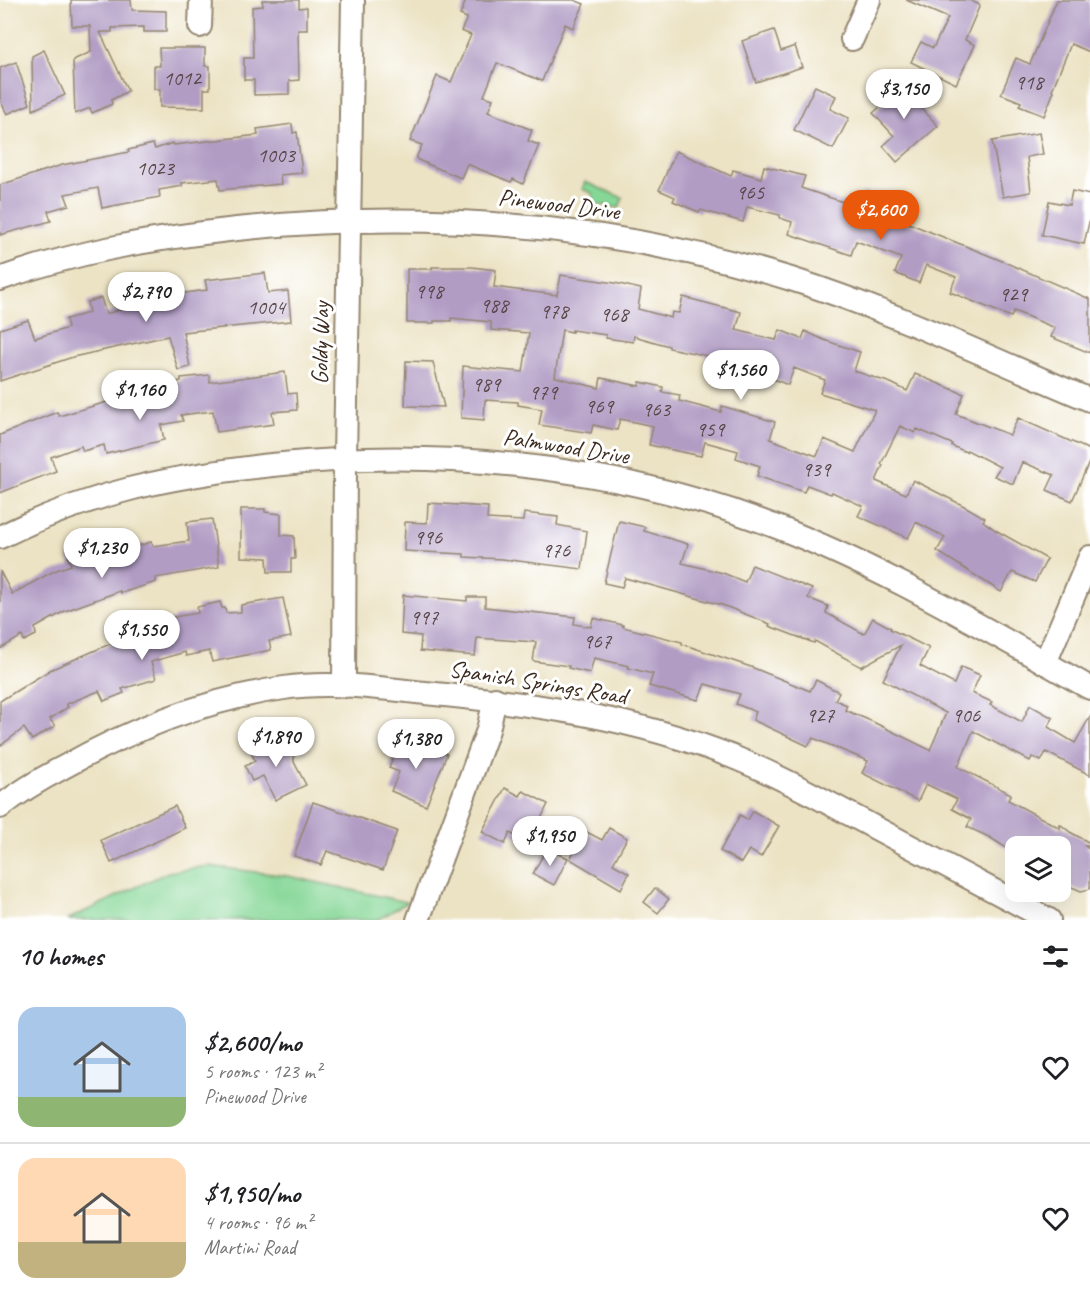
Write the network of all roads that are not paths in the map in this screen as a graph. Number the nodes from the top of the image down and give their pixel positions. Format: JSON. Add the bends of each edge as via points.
{"nodes":[{"id":1,"x":201,"y":0,"type":"edge"},
{"id":2,"x":353,"y":0,"type":"edge"},
{"id":3,"x":869,"y":0,"type":"edge"},
{"id":4,"x":200,"y":27,"type":"dead end"},
{"id":5,"x":852,"y":39,"type":"dead end"},
{"id":6,"x":349,"y":220,"type":"junction"},
{"id":7,"x":0,"y":279,"type":"edge"},
{"id":8,"x":1090,"y":400,"type":"edge"},
{"id":9,"x":345,"y":459,"type":"junction"},
{"id":10,"x":0,"y":537,"type":"edge"},
{"id":11,"x":1090,"y":557,"type":"edge"},
{"id":12,"x":1045,"y":663,"type":"junction"},
{"id":13,"x":344,"y":686,"type":"junction"},
{"id":14,"x":1090,"y":688,"type":"edge"},
{"id":15,"x":495,"y":699,"type":"junction"},
{"id":16,"x":0,"y":807,"type":"edge"},
{"id":17,"x":418,"y":920,"type":"edge"},
{"id":18,"x":1049,"y":920,"type":"edge"}],
"edges":[{"from":1,"to":4,"type":"street"},
{"from":2,"to":6,"type":"street","name":"Goldy Way"},
{"from":3,"to":5,"type":"street"},
{"from":6,"to":7,"type":"street","name":"Pinewood Drive","via":[[166,237],[96,250]]},
{"from":6,"to":8,"type":"street","name":"Pinewood Drive","via":[[489,222],[629,240],[708,256],[870,307]]},
{"from":6,"to":9,"type":"street","name":"Goldy Way"},
{"from":9,"to":10,"type":"street","name":"Palmwood Drive","via":[[205,472],[149,483],[87,500]]},
{"from":9,"to":12,"type":"street","name":"Palmwood Drive","via":[[406,458],[527,466],[619,481],[690,498],[760,520],[882,573]]},
{"from":9,"to":13,"type":"street","name":"Goldy Way"},
{"from":11,"to":12,"type":"street"},
{"from":12,"to":14,"type":"street","name":"Palmwood Drive"},
{"from":13,"to":15,"type":"street","name":"Spanish Springs Road"},
{"from":13,"to":16,"type":"street","name":"Spanish Springs Road","via":[[284,688],[151,724],[93,750]]},
{"from":15,"to":17,"type":"street","via":[[488,730]]},
{"from":15,"to":18,"type":"street","name":"Spanish Springs Road","via":[[613,719],[730,756],[812,794]]}]}
